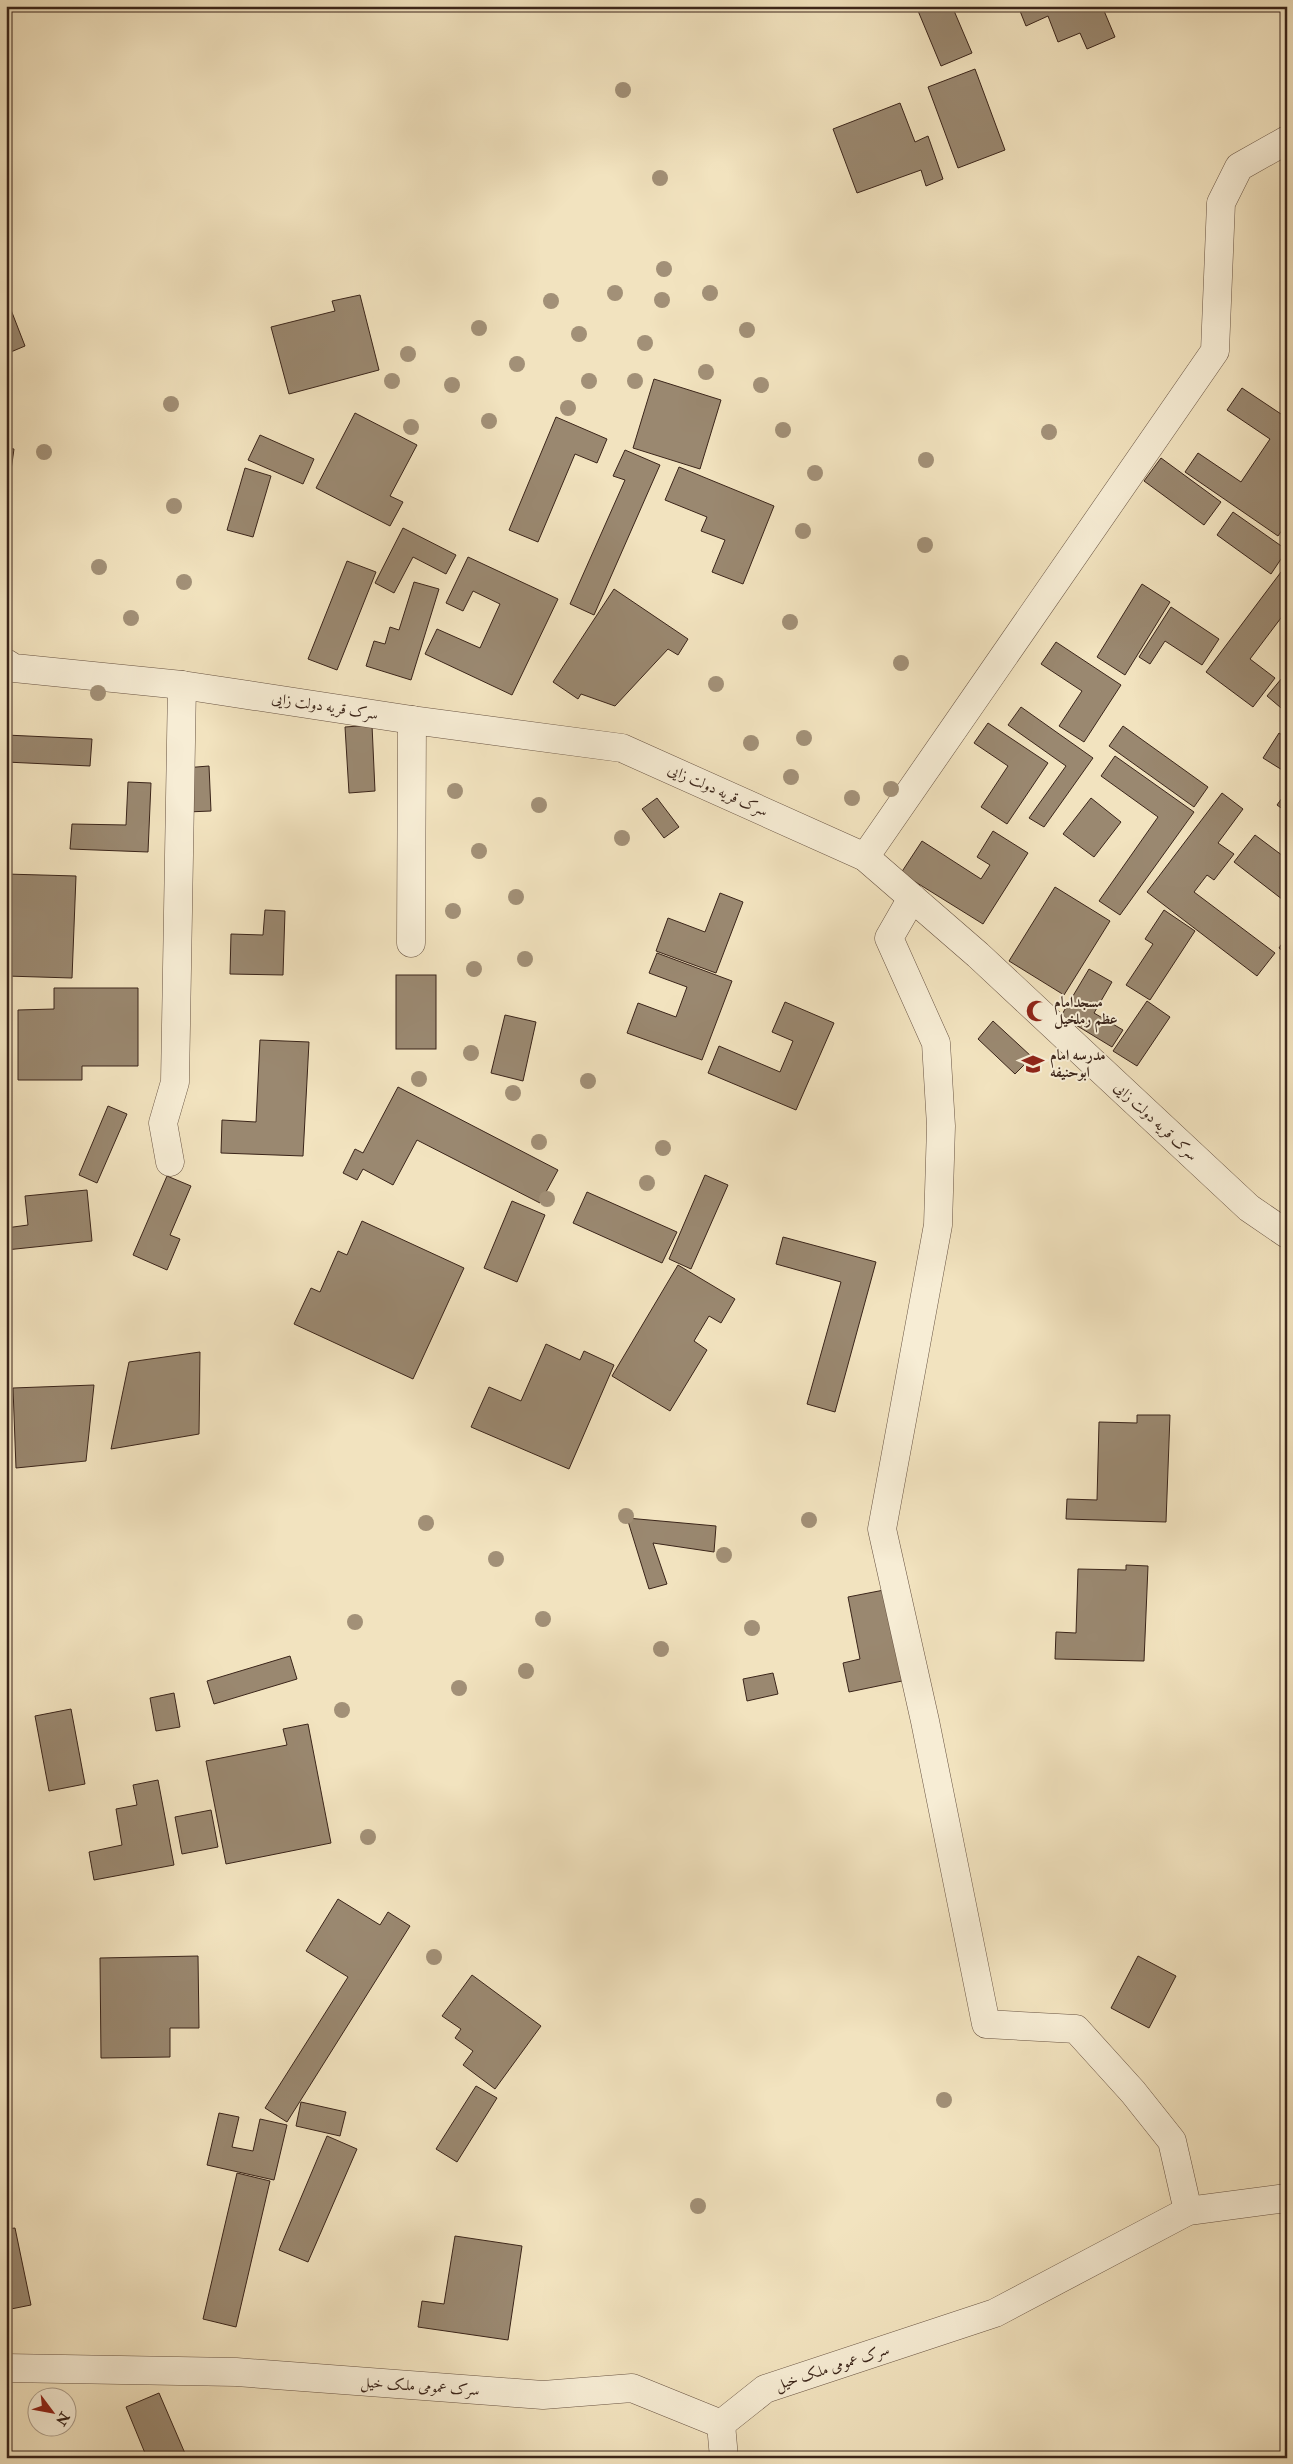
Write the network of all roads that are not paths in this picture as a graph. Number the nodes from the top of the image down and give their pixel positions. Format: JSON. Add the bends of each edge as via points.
{"nodes":[{"id":1,"x":1287,"y":140,"type":"edge"},
{"id":2,"x":6,"y":662,"type":"edge"},
{"id":3,"x":182,"y":685,"type":"junction"},
{"id":4,"x":412,"y":720,"type":"junction"},
{"id":5,"x":865,"y":857,"type":"junction"},
{"id":6,"x":912,"y":898,"type":"junction"},
{"id":7,"x":411,"y":942,"type":"dead end"},
{"id":8,"x":170,"y":1162,"type":"dead end"},
{"id":9,"x":1287,"y":1234,"type":"edge"},
{"id":10,"x":1287,"y":2198,"type":"edge"},
{"id":11,"x":1188,"y":2212,"type":"junction"},
{"id":12,"x":6,"y":2368,"type":"edge"},
{"id":13,"x":721,"y":2424,"type":"junction"},
{"id":14,"x":724,"y":2458,"type":"edge"}],
"edges":[{"from":1,"to":5,"type":"street","via":[[1239,167],[1222,203],[1214,351]]},
{"from":2,"to":3,"type":"street","name":"سرک قریه دولت زایی","via":[[14,668]]},
{"from":3,"to":4,"type":"street","name":"سرک قریه دولت زایی"},
{"from":3,"to":8,"type":"street","via":[[175,1082],[163,1123]]},
{"from":4,"to":5,"type":"street","name":"سرک قریه دولت زایی","via":[[622,748]]},
{"from":4,"to":7,"type":"street"},
{"from":5,"to":6,"type":"street","name":"سرک قریه دولت زایی"},
{"from":6,"to":9,"type":"street","name":"سرک قریه دولت زایی","via":[[978,955],[1249,1208]]},
{"from":6,"to":11,"type":"street","via":[[890,938],[936,1043],[941,1126],[938,1225],[882,1529],[925,1721],[986,2024],[1076,2029],[1172,2141]]},
{"from":10,"to":11,"type":"street","name":"سرک عمومی ملک خیل"},
{"from":11,"to":13,"type":"street","name":"سرک عمومی ملک خیل","via":[[995,2313],[765,2389]]},
{"from":12,"to":13,"type":"street","name":"سرک عمومی ملک خیل","via":[[236,2372],[543,2395],[632,2388]]},
{"from":13,"to":14,"type":"street"}]}
